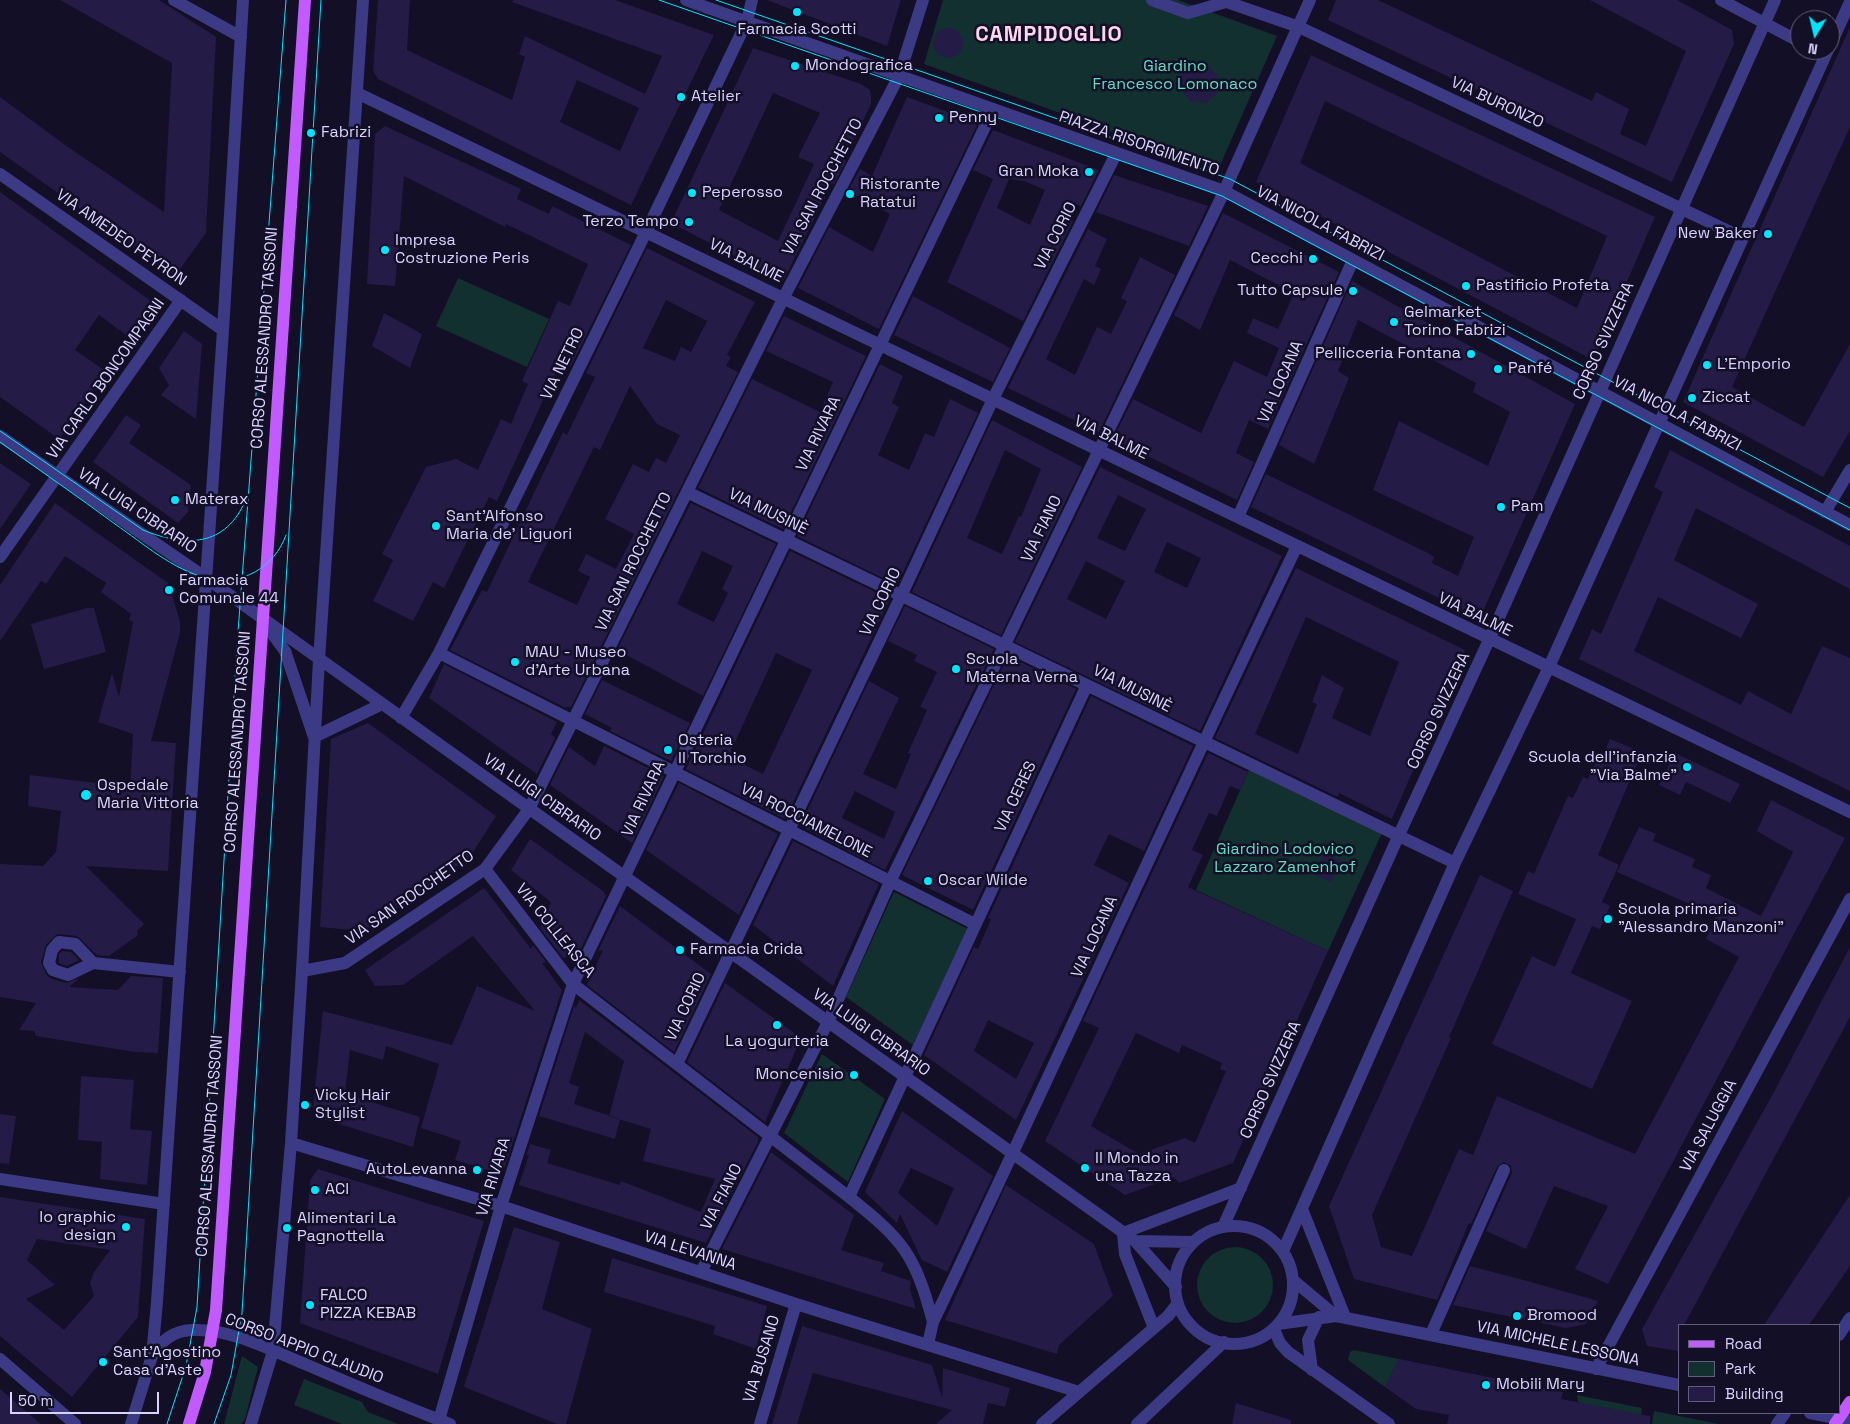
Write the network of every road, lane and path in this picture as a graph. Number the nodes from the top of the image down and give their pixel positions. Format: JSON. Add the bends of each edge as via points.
{"nodes":[{"id":1,"x":174,"y":0,"type":"edge"},
{"id":2,"x":243,"y":0,"type":"edge"},
{"id":3,"x":305,"y":0,"type":"edge"},
{"id":4,"x":362,"y":0,"type":"edge"},
{"id":5,"x":686,"y":0,"type":"edge"},
{"id":6,"x":752,"y":0,"type":"edge"},
{"id":7,"x":923,"y":0,"type":"edge"},
{"id":8,"x":1152,"y":0,"type":"edge"},
{"id":9,"x":1310,"y":0,"type":"edge"},
{"id":10,"x":1721,"y":0,"type":"edge"},
{"id":11,"x":1775,"y":0,"type":"edge"},
{"id":12,"x":1224,"y":1,"type":"edge"},
{"id":13,"x":1850,"y":2,"type":"edge"},
{"id":14,"x":747,"y":21,"type":"junction"},
{"id":15,"x":1840,"y":21,"type":"edge"},
{"id":16,"x":1764,"y":23,"type":"junction"},
{"id":17,"x":1299,"y":27,"type":"junction"},
{"id":18,"x":241,"y":37,"type":"junction"},
{"id":19,"x":1790,"y":37,"type":"edge"},
{"id":20,"x":1821,"y":60,"type":"edge"},
{"id":21,"x":899,"y":76,"type":"junction"},
{"id":22,"x":357,"y":93,"type":"junction"},
{"id":23,"x":993,"y":110,"type":"junction"},
{"id":24,"x":1116,"y":154,"type":"junction"},
{"id":25,"x":0,"y":174,"type":"edge"},
{"id":26,"x":1224,"y":191,"type":"junction"},
{"id":27,"x":1682,"y":208,"type":"junction"},
{"id":28,"x":647,"y":230,"type":"junction"},
{"id":29,"x":1742,"y":238,"type":"junction"},
{"id":30,"x":1354,"y":260,"type":"junction"},
{"id":31,"x":784,"y":297,"type":"junction"},
{"id":32,"x":181,"y":300,"type":"junction"},
{"id":33,"x":224,"y":330,"type":"junction"},
{"id":34,"x":880,"y":344,"type":"junction"},
{"id":35,"x":1599,"y":391,"type":"junction"},
{"id":36,"x":993,"y":399,"type":"junction"},
{"id":37,"x":1659,"y":422,"type":"junction"},
{"id":38,"x":0,"y":436,"type":"edge"},
{"id":39,"x":1099,"y":450,"type":"junction"},
{"id":40,"x":1850,"y":470,"type":"edge"},
{"id":41,"x":57,"y":476,"type":"junction"},
{"id":42,"x":687,"y":492,"type":"junction"},
{"id":43,"x":1826,"y":512,"type":"junction"},
{"id":44,"x":1238,"y":517,"type":"junction"},
{"id":45,"x":1850,"y":525,"type":"edge"},
{"id":46,"x":787,"y":540,"type":"junction"},
{"id":47,"x":1297,"y":546,"type":"junction"},
{"id":48,"x":0,"y":557,"type":"edge"},
{"id":49,"x":206,"y":578,"type":"junction"},
{"id":50,"x":902,"y":594,"type":"junction"},
{"id":51,"x":262,"y":620,"type":"junction"},
{"id":52,"x":1490,"y":640,"type":"junction"},
{"id":53,"x":1005,"y":644,"type":"junction"},
{"id":54,"x":439,"y":653,"type":"junction"},
{"id":55,"x":319,"y":660,"type":"junction"},
{"id":56,"x":1548,"y":668,"type":"junction"},
{"id":57,"x":1086,"y":685,"type":"junction"},
{"id":58,"x":382,"y":704,"type":"junction"},
{"id":59,"x":401,"y":718,"type":"junction"},
{"id":60,"x":573,"y":722,"type":"junction"},
{"id":61,"x":314,"y":737,"type":"junction"},
{"id":62,"x":1202,"y":742,"type":"junction"},
{"id":63,"x":675,"y":772,"type":"junction"},
{"id":64,"x":529,"y":809,"type":"junction"},
{"id":65,"x":1850,"y":812,"type":"edge"},
{"id":66,"x":788,"y":830,"type":"junction"},
{"id":67,"x":1398,"y":837,"type":"junction"},
{"id":68,"x":1455,"y":863,"type":"junction"},
{"id":69,"x":485,"y":868,"type":"junction"},
{"id":70,"x":625,"y":876,"type":"junction"},
{"id":71,"x":890,"y":882,"type":"junction"},
{"id":72,"x":1850,"y":898,"type":"edge"},
{"id":73,"x":976,"y":924,"type":"junction"},
{"id":74,"x":729,"y":952,"type":"junction"},
{"id":75,"x":93,"y":963,"type":"dead end"},
{"id":76,"x":302,"y":971,"type":"junction"},
{"id":77,"x":180,"y":972,"type":"junction"},
{"id":78,"x":574,"y":984,"type":"junction"},
{"id":79,"x":828,"y":1022,"type":"junction"},
{"id":80,"x":677,"y":1064,"type":"junction"},
{"id":81,"x":904,"y":1075,"type":"junction"},
{"id":82,"x":771,"y":1137,"type":"junction"},
{"id":83,"x":290,"y":1143,"type":"junction"},
{"id":84,"x":1013,"y":1153,"type":"junction"},
{"id":85,"x":1504,"y":1170,"type":"dead end"},
{"id":86,"x":0,"y":1179,"type":"edge"},
{"id":87,"x":1241,"y":1188,"type":"junction"},
{"id":88,"x":849,"y":1197,"type":"junction"},
{"id":89,"x":164,"y":1204,"type":"junction"},
{"id":90,"x":501,"y":1206,"type":"junction"},
{"id":91,"x":1302,"y":1209,"type":"junction"},
{"id":92,"x":1223,"y":1227,"type":"junction"},
{"id":93,"x":1123,"y":1233,"type":"junction"},
{"id":94,"x":1135,"y":1241,"type":"junction"},
{"id":95,"x":1193,"y":1242,"type":"junction"},
{"id":96,"x":1283,"y":1252,"type":"junction"},
{"id":97,"x":702,"y":1272,"type":"junction"},
{"id":98,"x":1293,"y":1280,"type":"junction"},
{"id":99,"x":1176,"y":1287,"type":"junction"},
{"id":100,"x":1178,"y":1303,"type":"junction"},
{"id":101,"x":796,"y":1304,"type":"junction"},
{"id":102,"x":1340,"y":1316,"type":"junction"},
{"id":103,"x":1319,"y":1317,"type":"junction"},
{"id":104,"x":1850,"y":1318,"type":"edge"},
{"id":105,"x":933,"y":1322,"type":"junction"},
{"id":106,"x":1276,"y":1326,"type":"junction"},
{"id":107,"x":1154,"y":1328,"type":"junction"},
{"id":108,"x":214,"y":1332,"type":"junction"},
{"id":109,"x":1840,"y":1333,"type":"edge"},
{"id":110,"x":1431,"y":1334,"type":"junction"},
{"id":111,"x":1224,"y":1342,"type":"junction"},
{"id":112,"x":928,"y":1344,"type":"junction"},
{"id":113,"x":272,"y":1351,"type":"junction"},
{"id":114,"x":152,"y":1356,"type":"junction"},
{"id":115,"x":0,"y":1359,"type":"edge"},
{"id":116,"x":1596,"y":1369,"type":"junction"},
{"id":117,"x":1312,"y":1370,"type":"junction"},
{"id":118,"x":1678,"y":1385,"type":"edge"},
{"id":119,"x":1079,"y":1392,"type":"junction"},
{"id":120,"x":1850,"y":1402,"type":"edge"},
{"id":121,"x":1813,"y":1414,"type":"edge"},
{"id":122,"x":444,"y":1422,"type":"edge"},
{"id":123,"x":1841,"y":1422,"type":"edge"},
{"id":124,"x":75,"y":1424,"type":"edge"},
{"id":125,"x":131,"y":1424,"type":"edge"},
{"id":126,"x":189,"y":1424,"type":"edge"},
{"id":127,"x":252,"y":1424,"type":"edge"},
{"id":128,"x":760,"y":1424,"type":"edge"},
{"id":129,"x":1042,"y":1424,"type":"edge"},
{"id":130,"x":1138,"y":1424,"type":"edge"},
{"id":131,"x":1389,"y":1424,"type":"edge"}],
"edges":[{"from":1,"to":18,"type":"street"},
{"from":2,"to":18,"type":"street"},
{"from":3,"to":51,"type":"main road","name":"CORSO ALESSANDRO TASSONI"},
{"from":4,"to":22,"type":"street"},
{"from":5,"to":14,"type":"street"},
{"from":6,"to":14,"type":"street","name":"VIA NETRO"},
{"from":7,"to":21,"type":"street"},
{"from":8,"to":12,"type":"street","via":[[1188,13]]},
{"from":9,"to":17,"type":"street","name":"PIAZZA RISORGIMENTO"},
{"from":10,"to":16,"type":"street"},
{"from":11,"to":16,"type":"street","name":"CORSO SVIZZERA"},
{"from":12,"to":17,"type":"street"},
{"from":13,"to":15,"type":"street"},
{"from":14,"to":21,"type":"street"},
{"from":14,"to":28,"type":"street","name":"VIA NETRO"},
{"from":16,"to":19,"type":"street"},
{"from":16,"to":27,"type":"street","name":"CORSO SVIZZERA"},
{"from":17,"to":26,"type":"street","name":"PIAZZA RISORGIMENTO"},
{"from":17,"to":27,"type":"street","name":"VIA BURONZO"},
{"from":18,"to":33,"type":"street"},
{"from":20,"to":29,"type":"street"},
{"from":21,"to":23,"type":"street","name":"PIAZZA RISORGIMENTO"},
{"from":21,"to":31,"type":"street","name":"VIA SAN ROCCHETTO"},
{"from":22,"to":28,"type":"street","name":"VIA BALME"},
{"from":22,"to":55,"type":"street"},
{"from":23,"to":24,"type":"street","name":"PIAZZA RISORGIMENTO"},
{"from":23,"to":34,"type":"street","name":"VIA RIVARA"},
{"from":24,"to":26,"type":"street","name":"PIAZZA RISORGIMENTO"},
{"from":24,"to":36,"type":"street","name":"VIA CORIO"},
{"from":25,"to":32,"type":"street","name":"VIA AMEDEO PEYRON"},
{"from":26,"to":30,"type":"street","name":"VIA NICOLA FABRIZI"},
{"from":26,"to":39,"type":"street","name":"VIA FIANO"},
{"from":27,"to":29,"type":"street"},
{"from":27,"to":35,"type":"street","name":"CORSO SVIZZERA"},
{"from":28,"to":31,"type":"street","name":"VIA BALME"},
{"from":28,"to":54,"type":"street","name":"VIA NETRO"},
{"from":29,"to":37,"type":"street"},
{"from":30,"to":35,"type":"street","name":"VIA NICOLA FABRIZI"},
{"from":30,"to":44,"type":"street","name":"VIA LOCANA"},
{"from":31,"to":34,"type":"street","name":"VIA BALME"},
{"from":31,"to":42,"type":"street","name":"VIA SAN ROCCHETTO"},
{"from":32,"to":33,"type":"street","name":"VIA AMEDEO PEYRON"},
{"from":32,"to":41,"type":"street","name":"VIA CARLO BONCOMPAGNI"},
{"from":33,"to":49,"type":"street"},
{"from":34,"to":36,"type":"street","name":"VIA BALME"},
{"from":34,"to":46,"type":"street","name":"VIA RIVARA"},
{"from":35,"to":37,"type":"street","name":"VIA NICOLA FABRIZI"},
{"from":35,"to":52,"type":"street","name":"CORSO SVIZZERA"},
{"from":36,"to":39,"type":"street","name":"VIA BALME"},
{"from":36,"to":50,"type":"street","name":"VIA CORIO"},
{"from":37,"to":43,"type":"street","name":"VIA NICOLA FABRIZI"},
{"from":37,"to":56,"type":"street"},
{"from":38,"to":41,"type":"street","name":"VIA LUIGI CIBRARIO"},
{"from":39,"to":44,"type":"street","name":"VIA BALME"},
{"from":39,"to":53,"type":"street","name":"VIA FIANO"},
{"from":40,"to":43,"type":"street"},
{"from":41,"to":48,"type":"street","name":"VIA CARLO BONCOMPAGNI"},
{"from":41,"to":49,"type":"street","name":"VIA LUIGI CIBRARIO"},
{"from":42,"to":46,"type":"street","name":"VIA MUSINÈ"},
{"from":42,"to":60,"type":"street","name":"VIA SAN ROCCHETTO"},
{"from":43,"to":45,"type":"street","name":"VIA NICOLA FABRIZI"},
{"from":44,"to":47,"type":"street","name":"VIA BALME"},
{"from":46,"to":50,"type":"street","name":"VIA MUSINÈ"},
{"from":46,"to":63,"type":"street","name":"VIA RIVARA"},
{"from":47,"to":52,"type":"street","name":"VIA BALME"},
{"from":47,"to":62,"type":"street","name":"VIA LOCANA"},
{"from":49,"to":51,"type":"street","name":"VIA LUIGI CIBRARIO"},
{"from":49,"to":77,"type":"street"},
{"from":50,"to":53,"type":"street","name":"VIA MUSINÈ"},
{"from":50,"to":66,"type":"street","name":"VIA CORIO"},
{"from":51,"to":55,"type":"street","name":"VIA LUIGI CIBRARIO"},
{"from":51,"to":61,"type":"street","name":"CORSO ALESSANDRO TASSONI","via":[[285,651]]},
{"from":51,"to":108,"type":"main road","name":"CORSO ALESSANDRO TASSONI"},
{"from":52,"to":56,"type":"street","name":"VIA BALME"},
{"from":52,"to":67,"type":"street","name":"CORSO SVIZZERA"},
{"from":53,"to":57,"type":"street","name":"VIA MUSINÈ"},
{"from":53,"to":71,"type":"street","name":"VIA FIANO"},
{"from":54,"to":59,"type":"street","name":"VIA NETRO"},
{"from":54,"to":60,"type":"street","name":"VIA ROCCIAMELONE"},
{"from":55,"to":58,"type":"street","name":"VIA LUIGI CIBRARIO"},
{"from":55,"to":61,"type":"street"},
{"from":56,"to":65,"type":"street","name":"VIA BALME"},
{"from":56,"to":68,"type":"street"},
{"from":57,"to":62,"type":"street","name":"VIA MUSINÈ"},
{"from":57,"to":73,"type":"street","name":"VIA CERES"},
{"from":58,"to":59,"type":"street","name":"VIA LUIGI CIBRARIO"},
{"from":58,"to":61,"type":"street"},
{"from":59,"to":64,"type":"street","name":"VIA LUIGI CIBRARIO"},
{"from":60,"to":63,"type":"street","name":"VIA ROCCIAMELONE"},
{"from":60,"to":64,"type":"street","name":"VIA SAN ROCCHETTO"},
{"from":61,"to":76,"type":"street"},
{"from":62,"to":67,"type":"street","name":"VIA MUSINÈ"},
{"from":62,"to":84,"type":"street","name":"VIA LOCANA"},
{"from":63,"to":66,"type":"street","name":"VIA ROCCIAMELONE"},
{"from":63,"to":70,"type":"street","name":"VIA RIVARA"},
{"from":64,"to":69,"type":"street","name":"VIA SAN ROCCHETTO"},
{"from":64,"to":70,"type":"street","name":"VIA LUIGI CIBRARIO"},
{"from":66,"to":71,"type":"street","name":"VIA ROCCIAMELONE"},
{"from":66,"to":74,"type":"street","name":"VIA CORIO"},
{"from":67,"to":68,"type":"street","name":"VIA MUSINÈ"},
{"from":67,"to":87,"type":"street","name":"CORSO SVIZZERA"},
{"from":68,"to":91,"type":"street"},
{"from":69,"to":76,"type":"street","name":"VIA SAN ROCCHETTO","via":[[345,963]]},
{"from":69,"to":78,"type":"street","name":"VIA COLLEASCA"},
{"from":70,"to":74,"type":"street","name":"VIA LUIGI CIBRARIO"},
{"from":70,"to":78,"type":"street","name":"VIA RIVARA"},
{"from":71,"to":73,"type":"street","name":"VIA ROCCIAMELONE"},
{"from":71,"to":79,"type":"street","name":"VIA FIANO"},
{"from":72,"to":116,"type":"street","name":"VIA SALUGGIA"},
{"from":73,"to":81,"type":"street","name":"VIA CERES"},
{"from":74,"to":79,"type":"street","name":"VIA LUIGI CIBRARIO"},
{"from":74,"to":80,"type":"street","name":"VIA CORIO"},
{"from":75,"to":77,"type":"street"},
{"from":76,"to":83,"type":"street"},
{"from":77,"to":89,"type":"street"},
{"from":78,"to":80,"type":"street","name":"VIA COLLEASCA"},
{"from":78,"to":90,"type":"street","name":"VIA RIVARA"},
{"from":79,"to":81,"type":"street","name":"VIA LUIGI CIBRARIO"},
{"from":79,"to":82,"type":"street","name":"VIA FIANO"},
{"from":80,"to":82,"type":"street","name":"VIA COLLEASCA"},
{"from":81,"to":84,"type":"street","name":"VIA LUIGI CIBRARIO"},
{"from":81,"to":88,"type":"street","name":"VIA CERES"},
{"from":82,"to":88,"type":"street","name":"VIA COLLEASCA"},
{"from":82,"to":97,"type":"street","name":"VIA FIANO"},
{"from":83,"to":90,"type":"street","name":"VIA LEVANNA"},
{"from":83,"to":113,"type":"street"},
{"from":84,"to":93,"type":"street","name":"VIA LUIGI CIBRARIO"},
{"from":84,"to":105,"type":"street","name":"VIA LOCANA"},
{"from":85,"to":110,"type":"street"},
{"from":86,"to":89,"type":"street"},
{"from":87,"to":92,"type":"street","name":"CORSO SVIZZERA"},
{"from":87,"to":93,"type":"street"},
{"from":88,"to":105,"type":"street","via":[[882,1223],[906,1250],[925,1291]]},
{"from":89,"to":114,"type":"street"},
{"from":90,"to":97,"type":"street","name":"VIA LEVANNA"},
{"from":90,"to":122,"type":"street","name":"VIA RIVARA"},
{"from":91,"to":96,"type":"street"},
{"from":91,"to":102,"type":"street"},
{"from":92,"to":95,"type":"street","via":[[1207,1232]]},
{"from":92,"to":96,"type":"street","via":[[1257,1230],[1272,1239]]},
{"from":93,"to":94,"type":"street","name":"VIA LUIGI CIBRARIO"},
{"from":93,"to":107,"type":"street","via":[[1125,1254]]},
{"from":94,"to":95,"type":"street"},
{"from":94,"to":99,"type":"street","name":"VIA LUIGI CIBRARIO"},
{"from":95,"to":99,"type":"street","via":[[1177,1271]]},
{"from":96,"to":98,"type":"street"},
{"from":97,"to":101,"type":"street","name":"VIA LEVANNA"},
{"from":98,"to":102,"type":"street","name":"VIA MICHELE LESSONA"},
{"from":98,"to":106,"type":"street","via":[[1287,1311]]},
{"from":99,"to":100,"type":"street"},
{"from":100,"to":107,"type":"street"},
{"from":100,"to":111,"type":"street","via":[[1196,1329]]},
{"from":101,"to":112,"type":"street","name":"VIA LEVANNA"},
{"from":101,"to":128,"type":"street","name":"VIA BUSANO"},
{"from":102,"to":103,"type":"street","name":"VIA MICHELE LESSONA"},
{"from":102,"to":110,"type":"street","name":"VIA MICHELE LESSONA"},
{"from":103,"to":106,"type":"street","name":"VIA MICHELE LESSONA"},
{"from":103,"to":117,"type":"street","via":[[1308,1340]]},
{"from":104,"to":109,"type":"street"},
{"from":105,"to":112,"type":"street","name":"VIA LOCANA"},
{"from":106,"to":111,"type":"street","via":[[1250,1341]]},
{"from":106,"to":117,"type":"street","via":[[1280,1343]]},
{"from":107,"to":119,"type":"street"},
{"from":108,"to":113,"type":"street","name":"CORSO APPIO CLAUDIO"},
{"from":108,"to":114,"type":"street","name":"CORSO APPIO CLAUDIO","via":[[193,1330],[168,1336]]},
{"from":108,"to":126,"type":"main road","name":"CORSO ALESSANDRO TASSONI"},
{"from":110,"to":116,"type":"street","name":"VIA MICHELE LESSONA"},
{"from":111,"to":130,"type":"street"},
{"from":112,"to":119,"type":"street","name":"VIA LEVANNA"},
{"from":113,"to":122,"type":"street","name":"CORSO APPIO CLAUDIO"},
{"from":113,"to":127,"type":"street"},
{"from":114,"to":125,"type":"street"},
{"from":115,"to":124,"type":"street"},
{"from":116,"to":118,"type":"street","name":"VIA MICHELE LESSONA"},
{"from":117,"to":131,"type":"street"},
{"from":119,"to":129,"type":"street"},
{"from":120,"to":123,"type":"main road"},
{"from":121,"to":123,"type":"street"}]}
